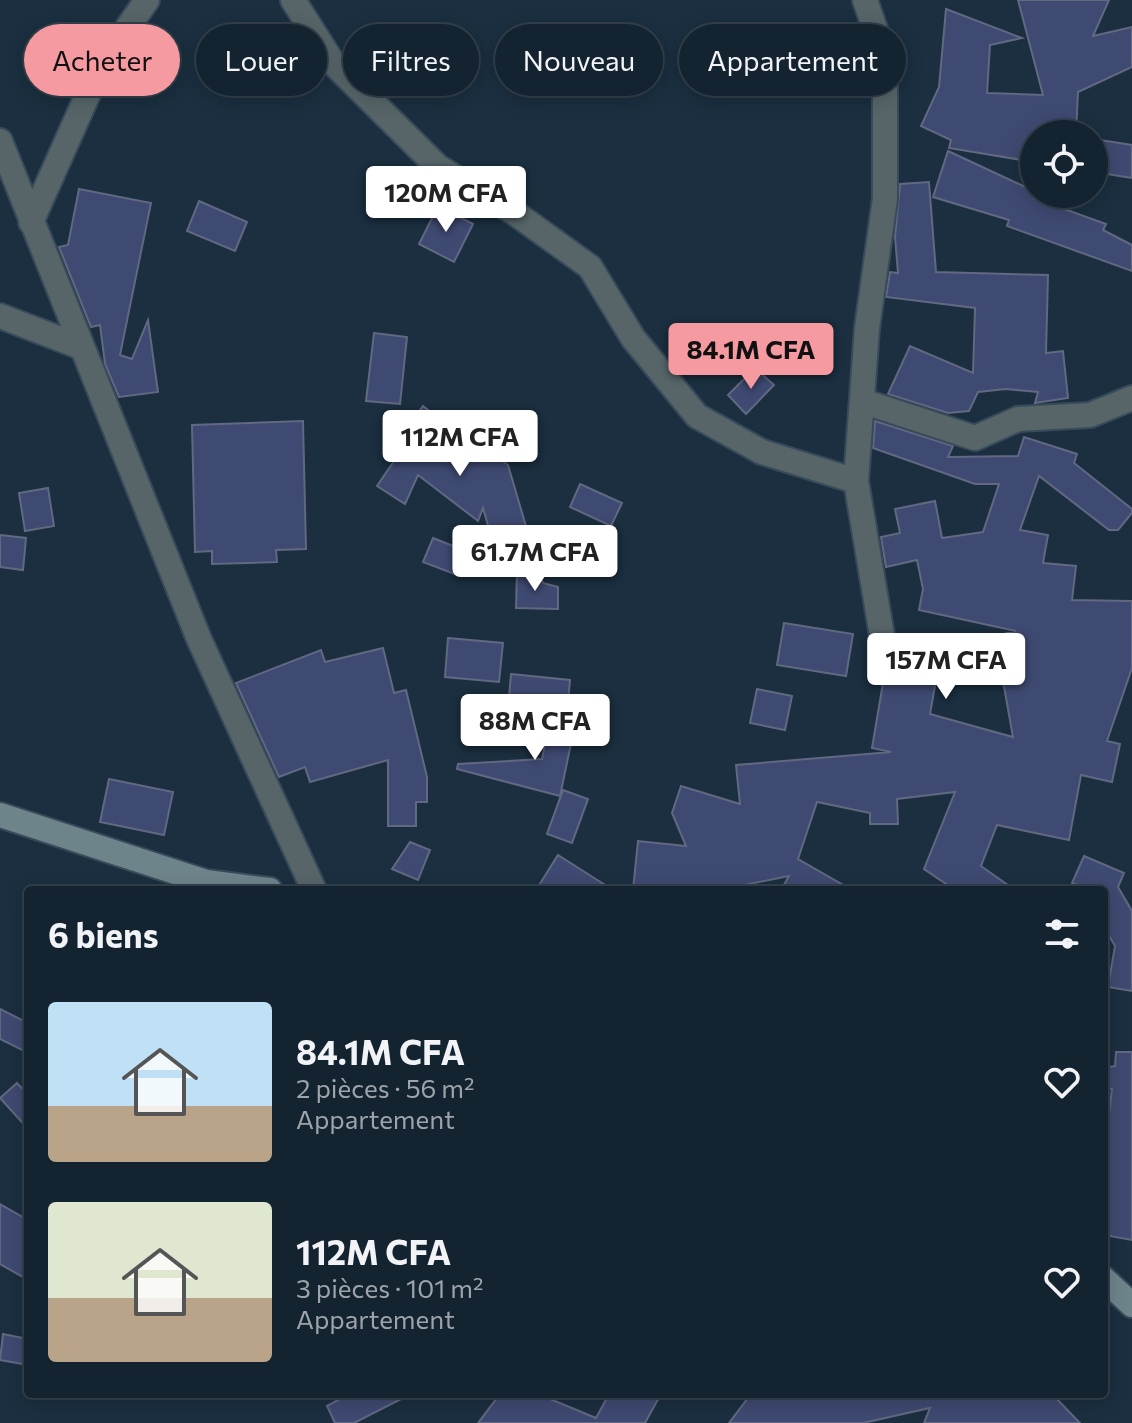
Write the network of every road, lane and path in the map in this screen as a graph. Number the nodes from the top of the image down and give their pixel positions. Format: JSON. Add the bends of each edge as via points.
{"nodes":[{"id":1,"x":147,"y":0,"type":"edge"},
{"id":2,"x":293,"y":0,"type":"edge"},
{"id":3,"x":865,"y":0,"type":"edge"},
{"id":4,"x":0,"y":141,"type":"edge"},
{"id":5,"x":31,"y":222,"type":"junction"},
{"id":6,"x":0,"y":316,"type":"edge"},
{"id":7,"x":81,"y":347,"type":"junction"},
{"id":8,"x":1132,"y":398,"type":"edge"},
{"id":9,"x":862,"y":401,"type":"junction"},
{"id":10,"x":856,"y":481,"type":"junction"},
{"id":11,"x":883,"y":642,"type":"dead end"},
{"id":12,"x":0,"y":815,"type":"edge"},
{"id":13,"x":238,"y":886,"type":"edge"},
{"id":14,"x":312,"y":886,"type":"edge"},
{"id":15,"x":1108,"y":1283,"type":"edge"},
{"id":16,"x":1132,"y":1305,"type":"edge"}],
"edges":[{"from":1,"to":5,"type":"street","via":[[100,67]]},
{"from":2,"to":10,"type":"street","via":[[333,63],[438,167],[590,267],[633,338],[697,416],[762,452]]},
{"from":3,"to":9,"type":"street","via":[[885,58],[885,199]]},
{"from":4,"to":5,"type":"street"},
{"from":5,"to":7,"type":"street"},
{"from":6,"to":7,"type":"street"},
{"from":7,"to":14,"type":"street","via":[[199,639]]},
{"from":8,"to":9,"type":"street","via":[[1090,415],[1018,419],[975,438]]},
{"from":9,"to":10,"type":"street"},
{"from":10,"to":11,"type":"street"},
{"from":12,"to":13,"type":"street","via":[[206,882]]},
{"from":15,"to":16,"type":"street"}]}
